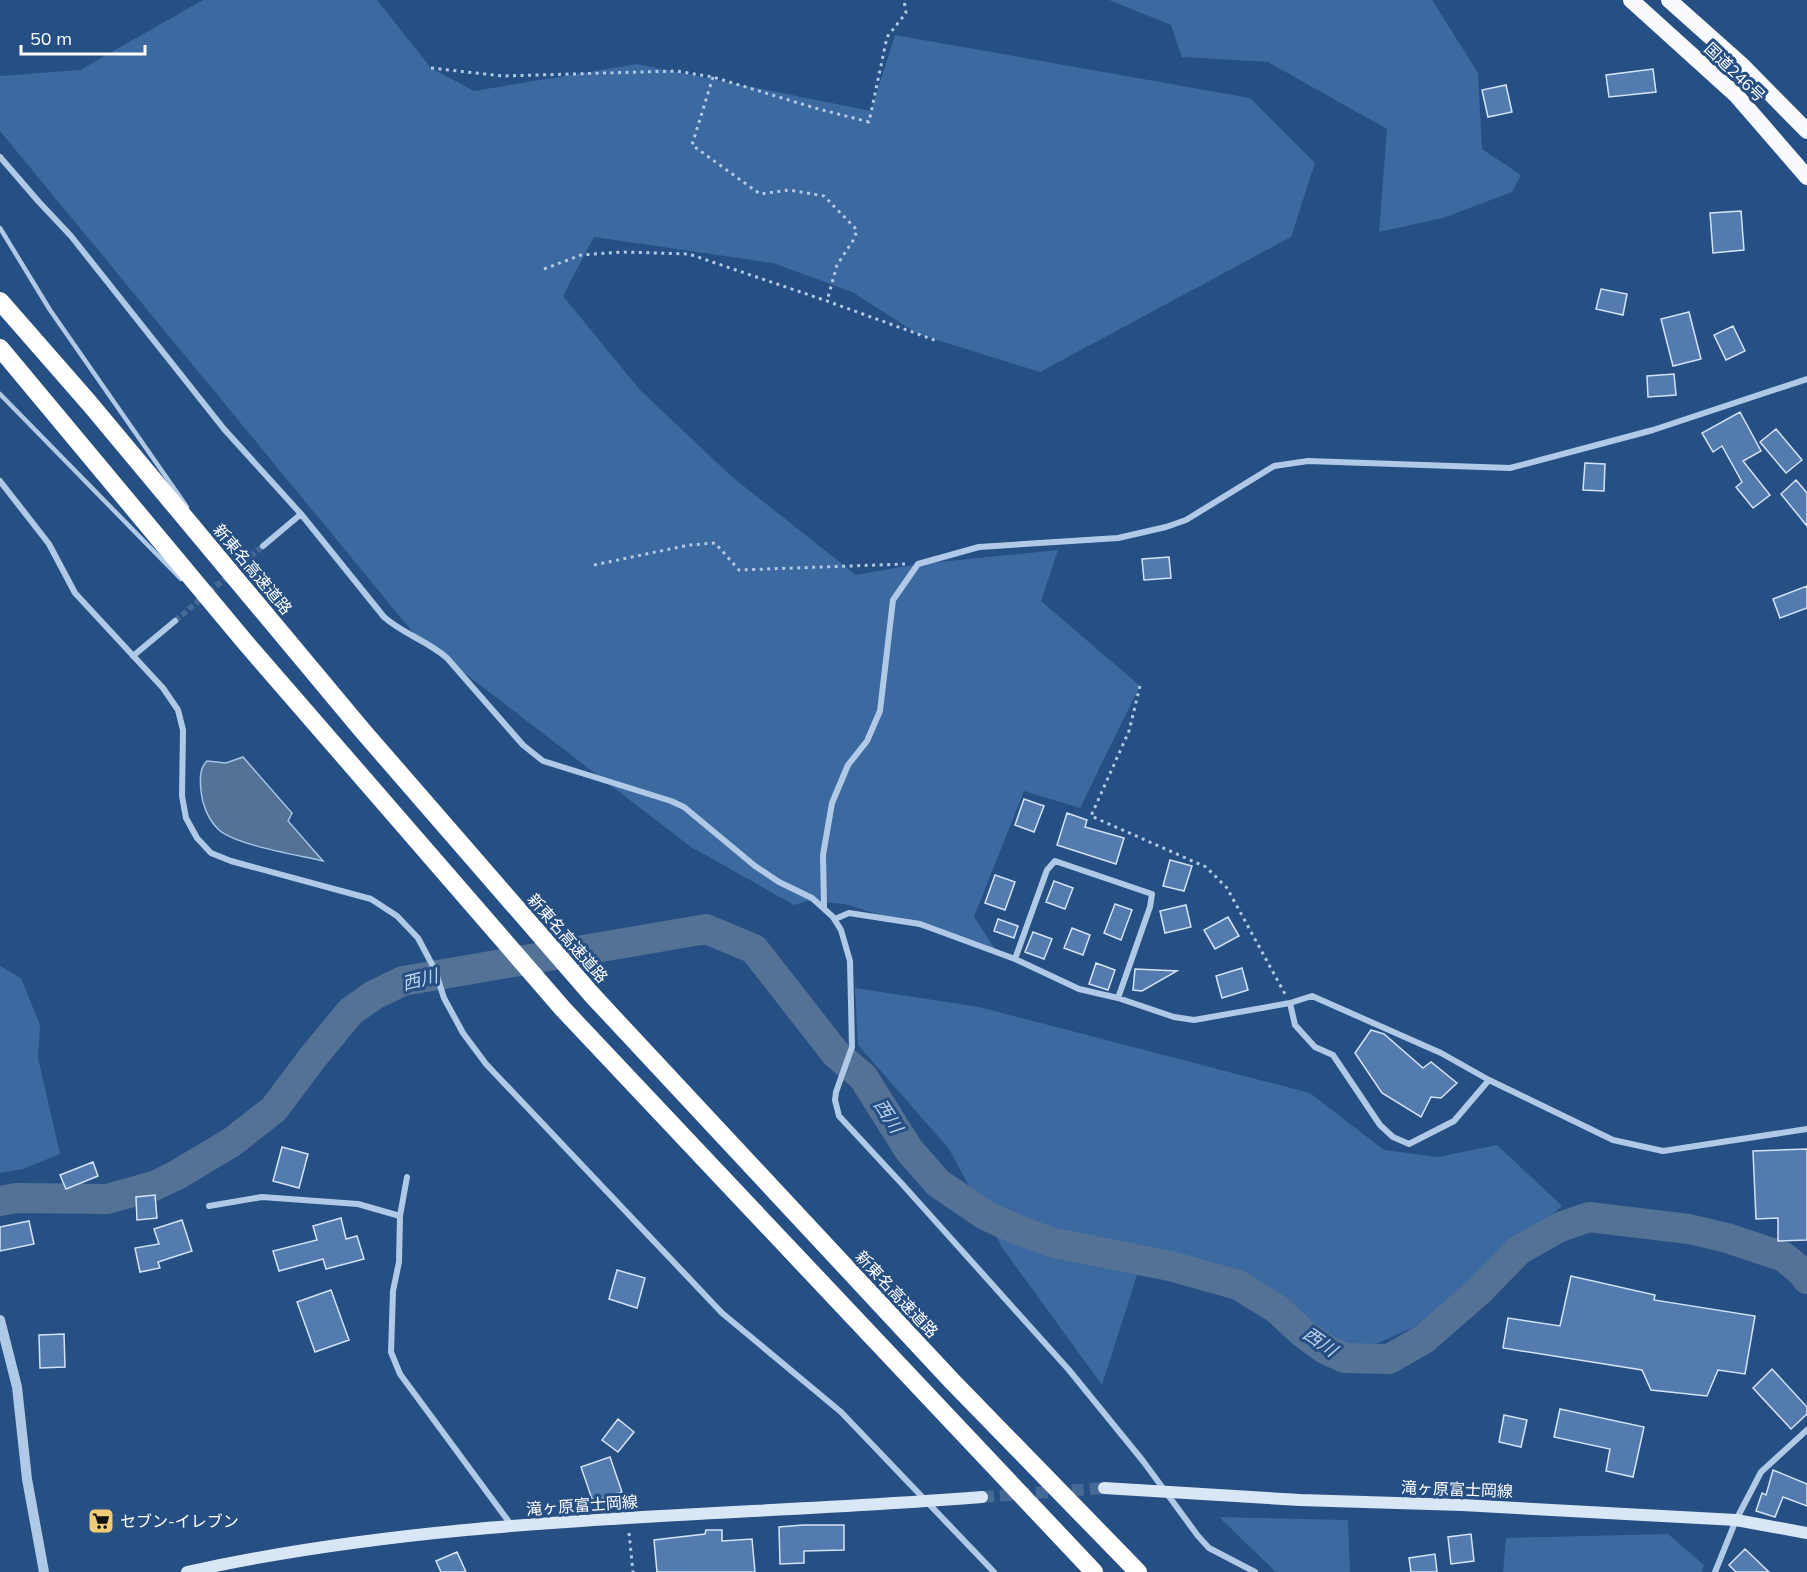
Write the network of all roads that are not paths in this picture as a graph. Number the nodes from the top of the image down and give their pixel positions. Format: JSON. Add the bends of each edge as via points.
{"nodes":[{"id":1,"x":1631,"y":0,"type":"edge"},
{"id":2,"x":1669,"y":0,"type":"edge"},
{"id":3,"x":1807,"y":131,"type":"edge"},
{"id":4,"x":0,"y":157,"type":"edge"},
{"id":5,"x":1807,"y":177,"type":"edge"},
{"id":6,"x":0,"y":228,"type":"edge"},
{"id":7,"x":0,"y":301,"type":"edge"},
{"id":8,"x":0,"y":348,"type":"edge"},
{"id":9,"x":1807,"y":380,"type":"edge"},
{"id":10,"x":0,"y":394,"type":"edge"},
{"id":11,"x":0,"y":481,"type":"edge"},
{"id":12,"x":301,"y":514,"type":"junction"},
{"id":13,"x":193,"y":515,"type":"dead end"},
{"id":14,"x":199,"y":524,"type":"dead end"},
{"id":15,"x":264,"y":546,"type":"tunnel mouth"},
{"id":16,"x":187,"y":585,"type":"dead end"},
{"id":17,"x":245,"y":590,"type":"junction"},
{"id":18,"x":195,"y":593,"type":"dead end"},
{"id":19,"x":175,"y":621,"type":"tunnel mouth"},
{"id":20,"x":245,"y":642,"type":"junction"},
{"id":21,"x":133,"y":656,"type":"junction"},
{"id":22,"x":824,"y":906,"type":"junction"},
{"id":23,"x":835,"y":919,"type":"junction"},
{"id":24,"x":1015,"y":959,"type":"junction"},
{"id":25,"x":1118,"y":998,"type":"junction"},
{"id":26,"x":1290,"y":1003,"type":"junction"},
{"id":27,"x":1489,"y":1080,"type":"junction"},
{"id":28,"x":1807,"y":1129,"type":"edge"},
{"id":29,"x":407,"y":1177,"type":"dead end"},
{"id":30,"x":209,"y":1206,"type":"dead end"},
{"id":31,"x":399,"y":1216,"type":"junction"},
{"id":32,"x":0,"y":1320,"type":"edge"},
{"id":33,"x":1807,"y":1430,"type":"edge"},
{"id":34,"x":1104,"y":1488,"type":"tunnel mouth"},
{"id":35,"x":1165,"y":1491,"type":"junction"},
{"id":36,"x":982,"y":1497,"type":"tunnel mouth"},
{"id":37,"x":925,"y":1501,"type":"junction"},
{"id":38,"x":1736,"y":1520,"type":"junction"},
{"id":39,"x":512,"y":1526,"type":"junction"},
{"id":40,"x":1807,"y":1533,"type":"edge"},
{"id":41,"x":44,"y":1572,"type":"edge"},
{"id":42,"x":187,"y":1572,"type":"edge"},
{"id":43,"x":994,"y":1572,"type":"edge"},
{"id":44,"x":1094,"y":1572,"type":"edge"},
{"id":45,"x":1138,"y":1572,"type":"edge"},
{"id":46,"x":1255,"y":1572,"type":"edge"},
{"id":47,"x":1715,"y":1572,"type":"edge"}],
"edges":[{"from":1,"to":5,"type":"highway","name":"国道246号","via":[[1736,95]]},
{"from":2,"to":3,"type":"highway","name":"国道246号","via":[[1743,66]]},
{"from":4,"to":12,"type":"street","via":[[85,253],[242,451]]},
{"from":6,"to":13,"type":"lane","via":[[50,310]]},
{"from":7,"to":17,"type":"highway","name":"新東名高速道路"},
{"from":8,"to":20,"type":"highway"},
{"from":9,"to":22,"type":"street","via":[[1653,430],[1510,468],[1308,461],[1274,466],[1186,520],[1166,527],[1118,538],[979,547],[918,564],[893,600],[880,711],[867,741],[848,765],[832,803],[824,855]]},
{"from":10,"to":16,"type":"lane"},
{"from":11,"to":21,"type":"street","via":[[49,544],[75,593]]},
{"from":12,"to":15,"type":"street"},
{"from":12,"to":22,"type":"street","via":[[384,616],[447,658],[533,754],[552,765],[671,801],[695,815],[766,874]]},
{"from":14,"to":17,"type":"lane"},
{"from":17,"to":45,"type":"highway","name":"新東名高速道路","via":[[593,996],[943,1371]]},
{"from":18,"to":20,"type":"lane"},
{"from":19,"to":21,"type":"street"},
{"from":20,"to":44,"type":"highway","via":[[563,1009]]},
{"from":21,"to":37,"type":"street","via":[[178,710],[183,730],[182,796],[186,818],[197,838],[211,852],[231,861],[371,899],[397,916],[418,938],[444,998],[486,1064],[722,1313],[841,1412]]},
{"from":22,"to":23,"type":"street"},
{"from":23,"to":24,"type":"street","via":[[849,912],[920,924]]},
{"from":23,"to":35,"type":"street","via":[[850,961],[852,1047],[835,1100],[839,1116],[1069,1370]]},
{"from":24,"to":25,"type":"street","via":[[1079,988]]},
{"from":24,"to":25,"type":"street","via":[[1047,870],[1055,861],[1152,894]]},
{"from":25,"to":26,"type":"street","via":[[1194,1020]]},
{"from":26,"to":27,"type":"street","via":[[1312,996],[1441,1053]]},
{"from":26,"to":27,"type":"street","via":[[1295,1025],[1316,1047],[1333,1055],[1380,1125],[1409,1144],[1454,1121]]},
{"from":27,"to":28,"type":"street","via":[[1613,1140],[1663,1151]]},
{"from":29,"to":31,"type":"street"},
{"from":30,"to":31,"type":"street","via":[[262,1197],[358,1204]]},
{"from":31,"to":39,"type":"street","via":[[391,1352],[400,1374]]},
{"from":32,"to":41,"type":"street","via":[[17,1387],[27,1479]]},
{"from":33,"to":38,"type":"street","via":[[1761,1472]]},
{"from":34,"to":35,"type":"main road","name":"滝ヶ原富士岡線"},
{"from":35,"to":38,"type":"main road","name":"滝ヶ原富士岡線"},
{"from":35,"to":46,"type":"street","via":[[1209,1548]]},
{"from":36,"to":37,"type":"main road","name":"滝ヶ原富士岡線"},
{"from":37,"to":39,"type":"main road","name":"滝ヶ原富士岡線"},
{"from":37,"to":43,"type":"street"},
{"from":38,"to":40,"type":"main road","name":"滝ヶ原富士岡線"},
{"from":38,"to":47,"type":"street"},
{"from":39,"to":42,"type":"main road","name":"滝ヶ原富士岡線","via":[[350,1543]]}]}
